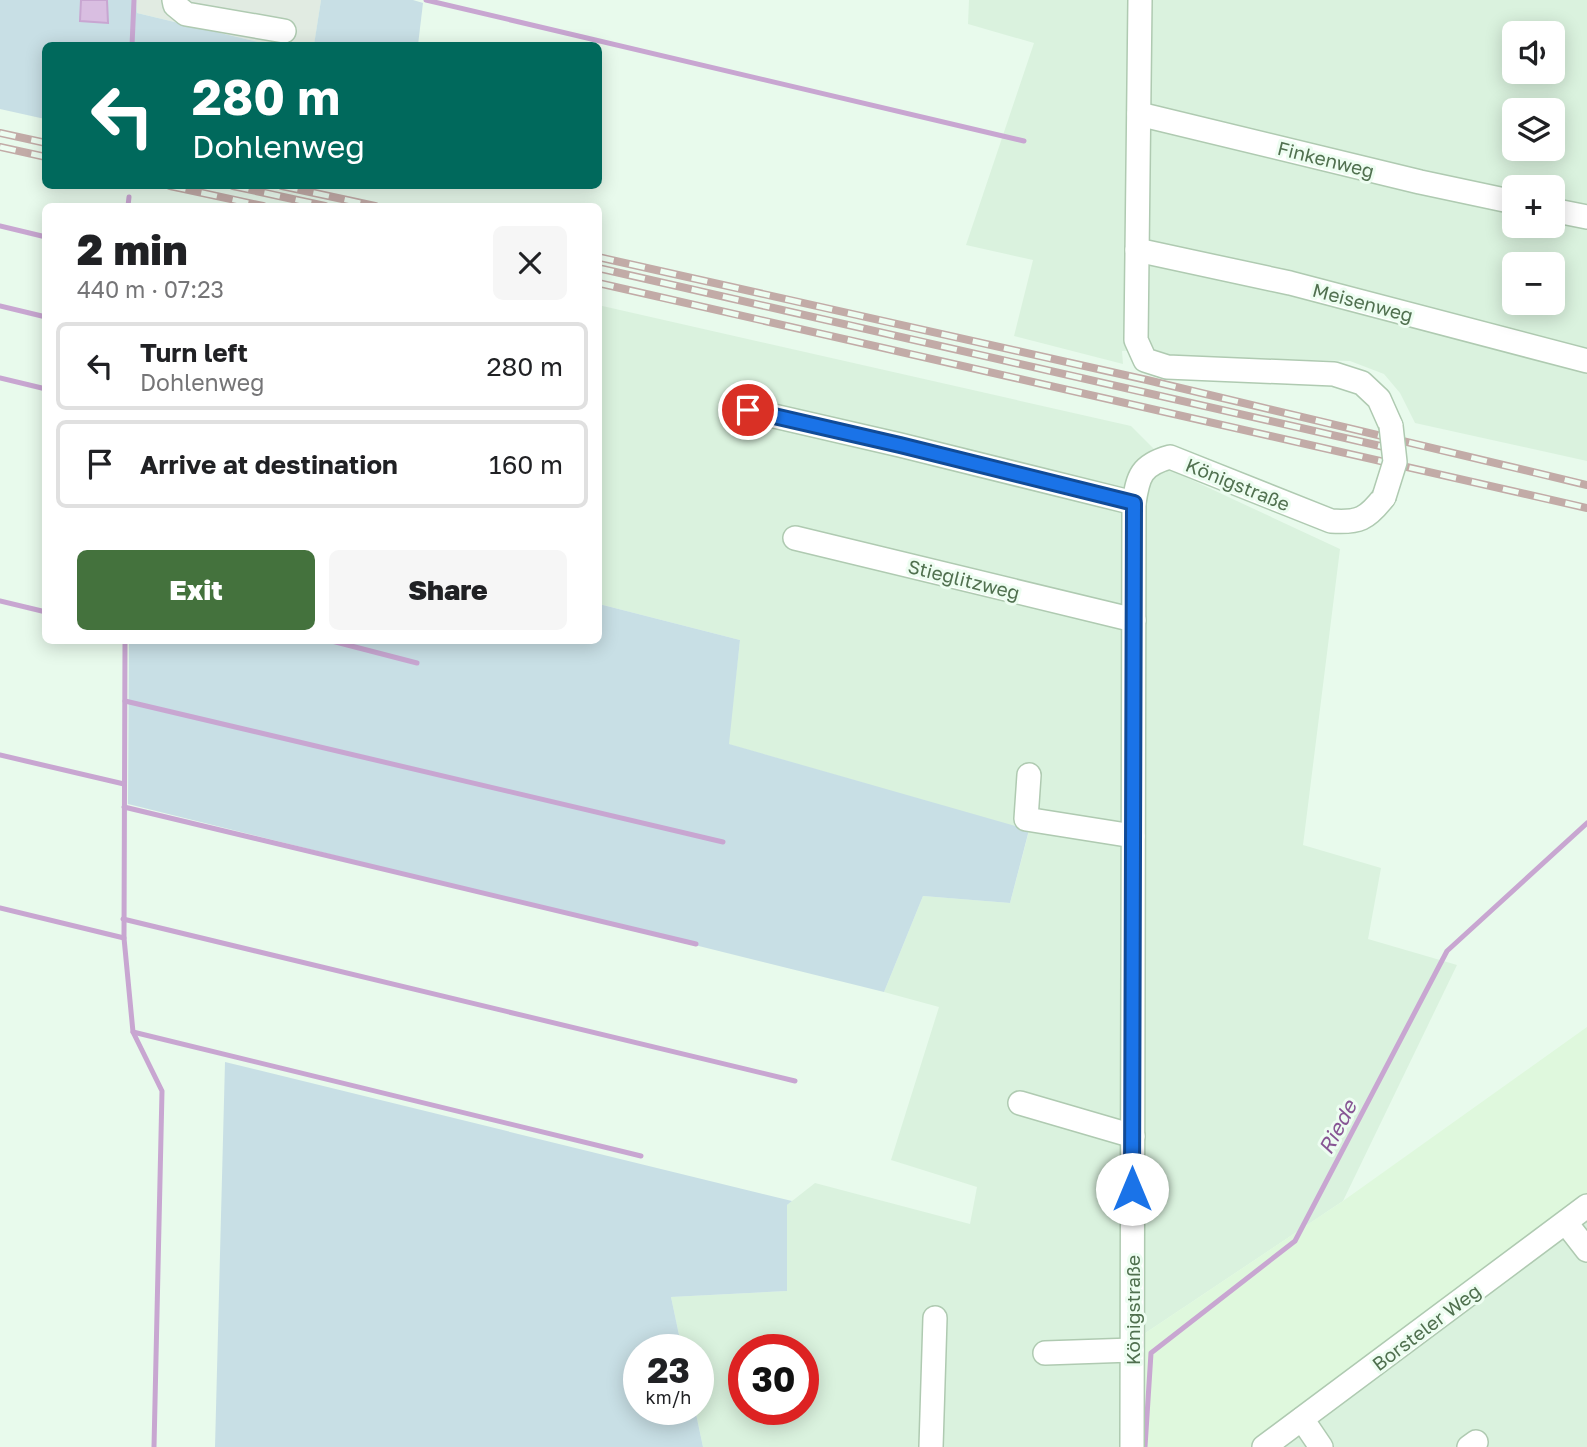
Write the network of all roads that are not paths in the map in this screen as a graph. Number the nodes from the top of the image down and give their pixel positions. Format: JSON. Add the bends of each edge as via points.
{"nodes":[{"id":1,"x":174,"y":0,"type":"edge"},
{"id":2,"x":1140,"y":0,"type":"edge"},
{"id":3,"x":284,"y":31,"type":"dead end"},
{"id":4,"x":1139,"y":114,"type":"junction"},
{"id":5,"x":1502,"y":199,"type":"edge"},
{"id":6,"x":1565,"y":213,"type":"edge"},
{"id":7,"x":1587,"y":217,"type":"edge"},
{"id":8,"x":1137,"y":250,"type":"junction"},
{"id":9,"x":1587,"y":360,"type":"edge"},
{"id":10,"x":748,"y":410,"type":"dead end"},
{"id":11,"x":1134,"y":503,"type":"junction"},
{"id":12,"x":795,"y":538,"type":"dead end"},
{"id":13,"x":1134,"y":620,"type":"junction"},
{"id":14,"x":1028,"y":775,"type":"dead end"},
{"id":15,"x":1133,"y":836,"type":"junction"},
{"id":16,"x":1020,"y":1103,"type":"dead end"},
{"id":17,"x":1133,"y":1136,"type":"junction"},
{"id":18,"x":1587,"y":1206,"type":"edge"},
{"id":19,"x":1566,"y":1223,"type":"junction"},
{"id":20,"x":1587,"y":1250,"type":"edge"},
{"id":21,"x":935,"y":1318,"type":"dead end"},
{"id":22,"x":1132,"y":1350,"type":"junction"},
{"id":23,"x":1045,"y":1353,"type":"dead end"},
{"id":24,"x":1302,"y":1419,"type":"junction"},
{"id":25,"x":931,"y":1447,"type":"edge"},
{"id":26,"x":1132,"y":1447,"type":"edge"},
{"id":27,"x":1264,"y":1447,"type":"edge"},
{"id":28,"x":1321,"y":1447,"type":"edge"}],
"edges":[{"from":1,"to":3,"type":"street","via":[[186,13]]},
{"from":2,"to":4,"type":"street","name":"Königstraße"},
{"from":4,"to":5,"type":"street","name":"Finkenweg"},
{"from":4,"to":8,"type":"street","name":"Königstraße"},
{"from":6,"to":7,"type":"street"},
{"from":8,"to":9,"type":"street","name":"Meisenweg","via":[[1290,282]]},
{"from":8,"to":11,"type":"street","name":"Königstraße","bridge":true,"via":[[1136,340],[1145,360],[1167,367],[1335,374],[1362,383],[1379,399],[1391,426],[1395,462],[1384,497],[1371,514],[1351,523],[1331,522],[1170,457],[1144,470]]},
{"from":10,"to":11,"type":"street"},
{"from":11,"to":13,"type":"street","name":"Königstraße"},
{"from":12,"to":13,"type":"street","name":"Stieglitzweg"},
{"from":13,"to":15,"type":"street","name":"Königstraße"},
{"from":14,"to":15,"type":"street","via":[[1026,819]]},
{"from":15,"to":17,"type":"street","name":"Königstraße"},
{"from":16,"to":17,"type":"street"},
{"from":17,"to":22,"type":"street","name":"Königstraße"},
{"from":18,"to":19,"type":"street","name":"Borsteler Weg"},
{"from":19,"to":20,"type":"street"},
{"from":19,"to":24,"type":"street","name":"Borsteler Weg"},
{"from":21,"to":25,"type":"street"},
{"from":22,"to":23,"type":"street"},
{"from":22,"to":26,"type":"street","name":"Königstraße"},
{"from":24,"to":27,"type":"street","name":"Borsteler Weg"},
{"from":24,"to":28,"type":"street"}]}
